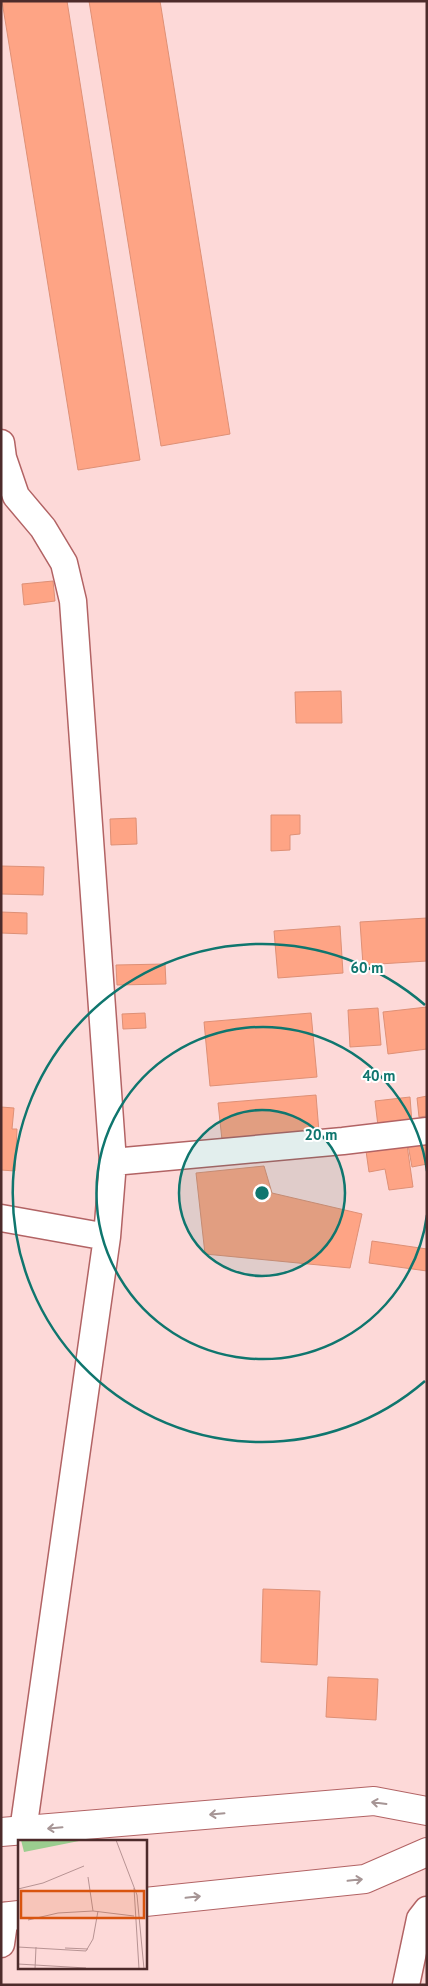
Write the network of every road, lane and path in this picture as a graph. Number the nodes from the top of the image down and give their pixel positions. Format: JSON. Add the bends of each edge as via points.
{"nodes":[{"id":1,"x":1,"y":444,"type":"edge"},
{"id":2,"x":427,"y":1131,"type":"edge"},
{"id":3,"x":112,"y":1162,"type":"junction"},
{"id":4,"x":1,"y":1218,"type":"edge"},
{"id":5,"x":107,"y":1237,"type":"junction"},
{"id":6,"x":427,"y":1811,"type":"edge"},
{"id":7,"x":12,"y":1831,"type":"edge"},
{"id":8,"x":427,"y":1852,"type":"edge"},
{"id":9,"x":146,"y":1902,"type":"edge"},
{"id":10,"x":427,"y":1910,"type":"edge"},
{"id":11,"x":8,"y":1916,"type":"edge"},
{"id":12,"x":1,"y":1944,"type":"edge"},
{"id":13,"x":406,"y":1985,"type":"edge"}],
"edges":[{"from":1,"to":3,"type":"street","via":[[16,496],[43,528],[64,563],[73,601]]},
{"from":2,"to":3,"type":"street"},
{"from":3,"to":5,"type":"street"},
{"from":4,"to":5,"type":"street"},
{"from":5,"to":7,"type":"street"},
{"from":6,"to":7,"type":"street","one_way":true,"via":[[374,1801]]},
{"from":9,"to":8,"type":"street","one_way":true,"via":[[365,1880]]},
{"from":10,"to":13,"type":"street","via":[[420,1919]]},
{"from":11,"to":12,"type":"street"}]}
